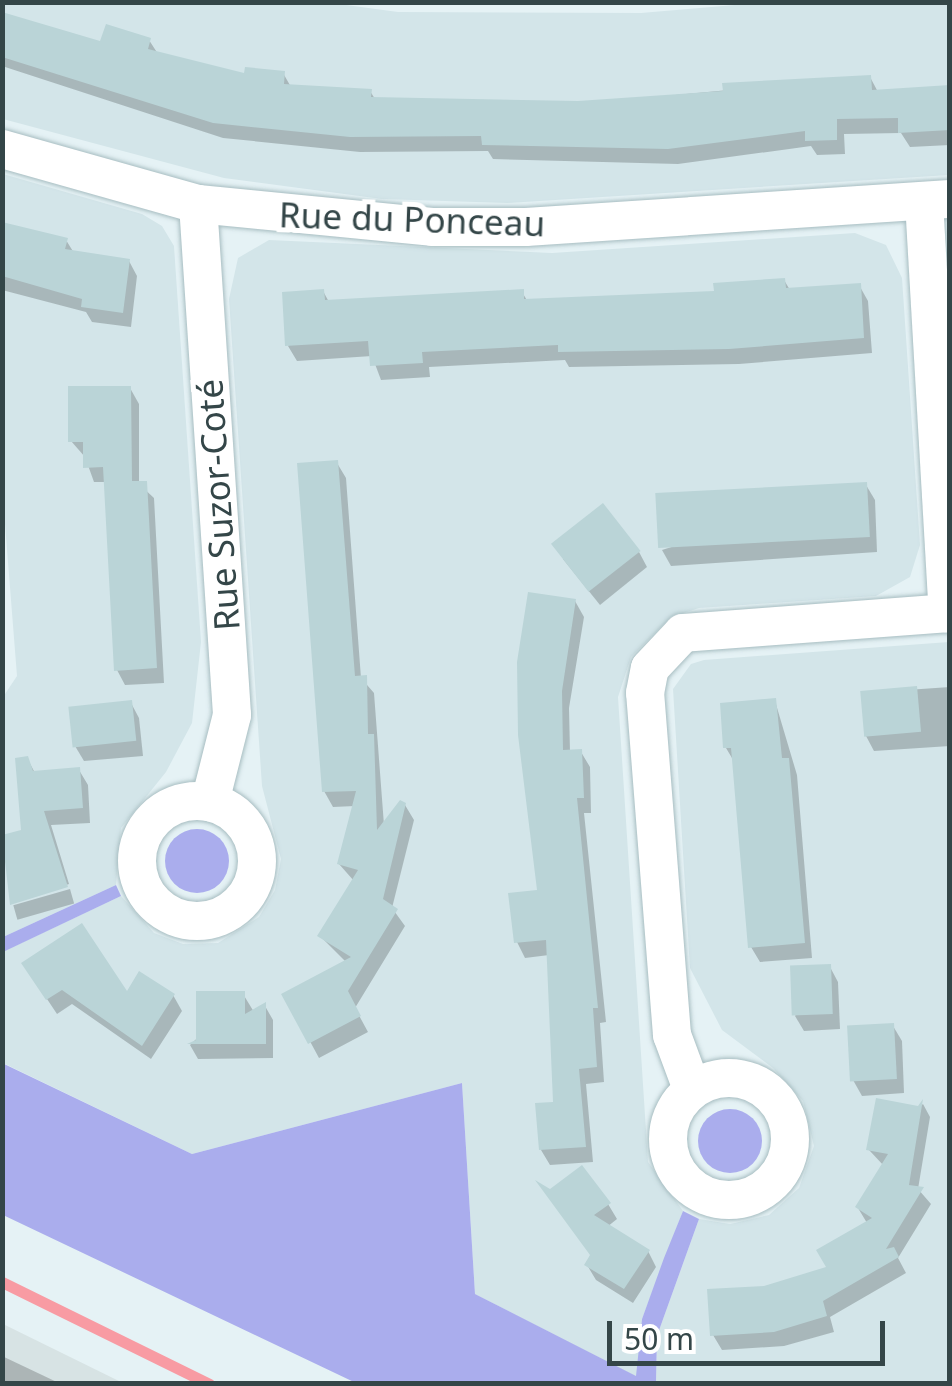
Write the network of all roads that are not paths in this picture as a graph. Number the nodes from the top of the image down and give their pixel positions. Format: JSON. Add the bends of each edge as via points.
{"nodes":[{"id":1,"x":2,"y":149,"type":"edge"},
{"id":2,"x":937,"y":200,"type":"edge"},
{"id":3,"x":198,"y":204,"type":"junction"},
{"id":4,"x":949,"y":613,"type":"edge"},
{"id":5,"x":210,"y":802,"type":"dead end"},
{"id":6,"x":692,"y":1089,"type":"dead end"}],
"edges":[{"from":1,"to":3,"type":"street","name":"Rue du Ponceau"},
{"from":2,"to":3,"type":"street","name":"Rue du Ponceau","via":[[486,228]]},
{"from":2,"to":4,"type":"street"},
{"from":3,"to":5,"type":"street","name":"Rue Suzor-Coté","via":[[232,716]]},
{"from":4,"to":6,"type":"street","via":[[682,633],[650,668],[645,694],[672,1035]]}]}
